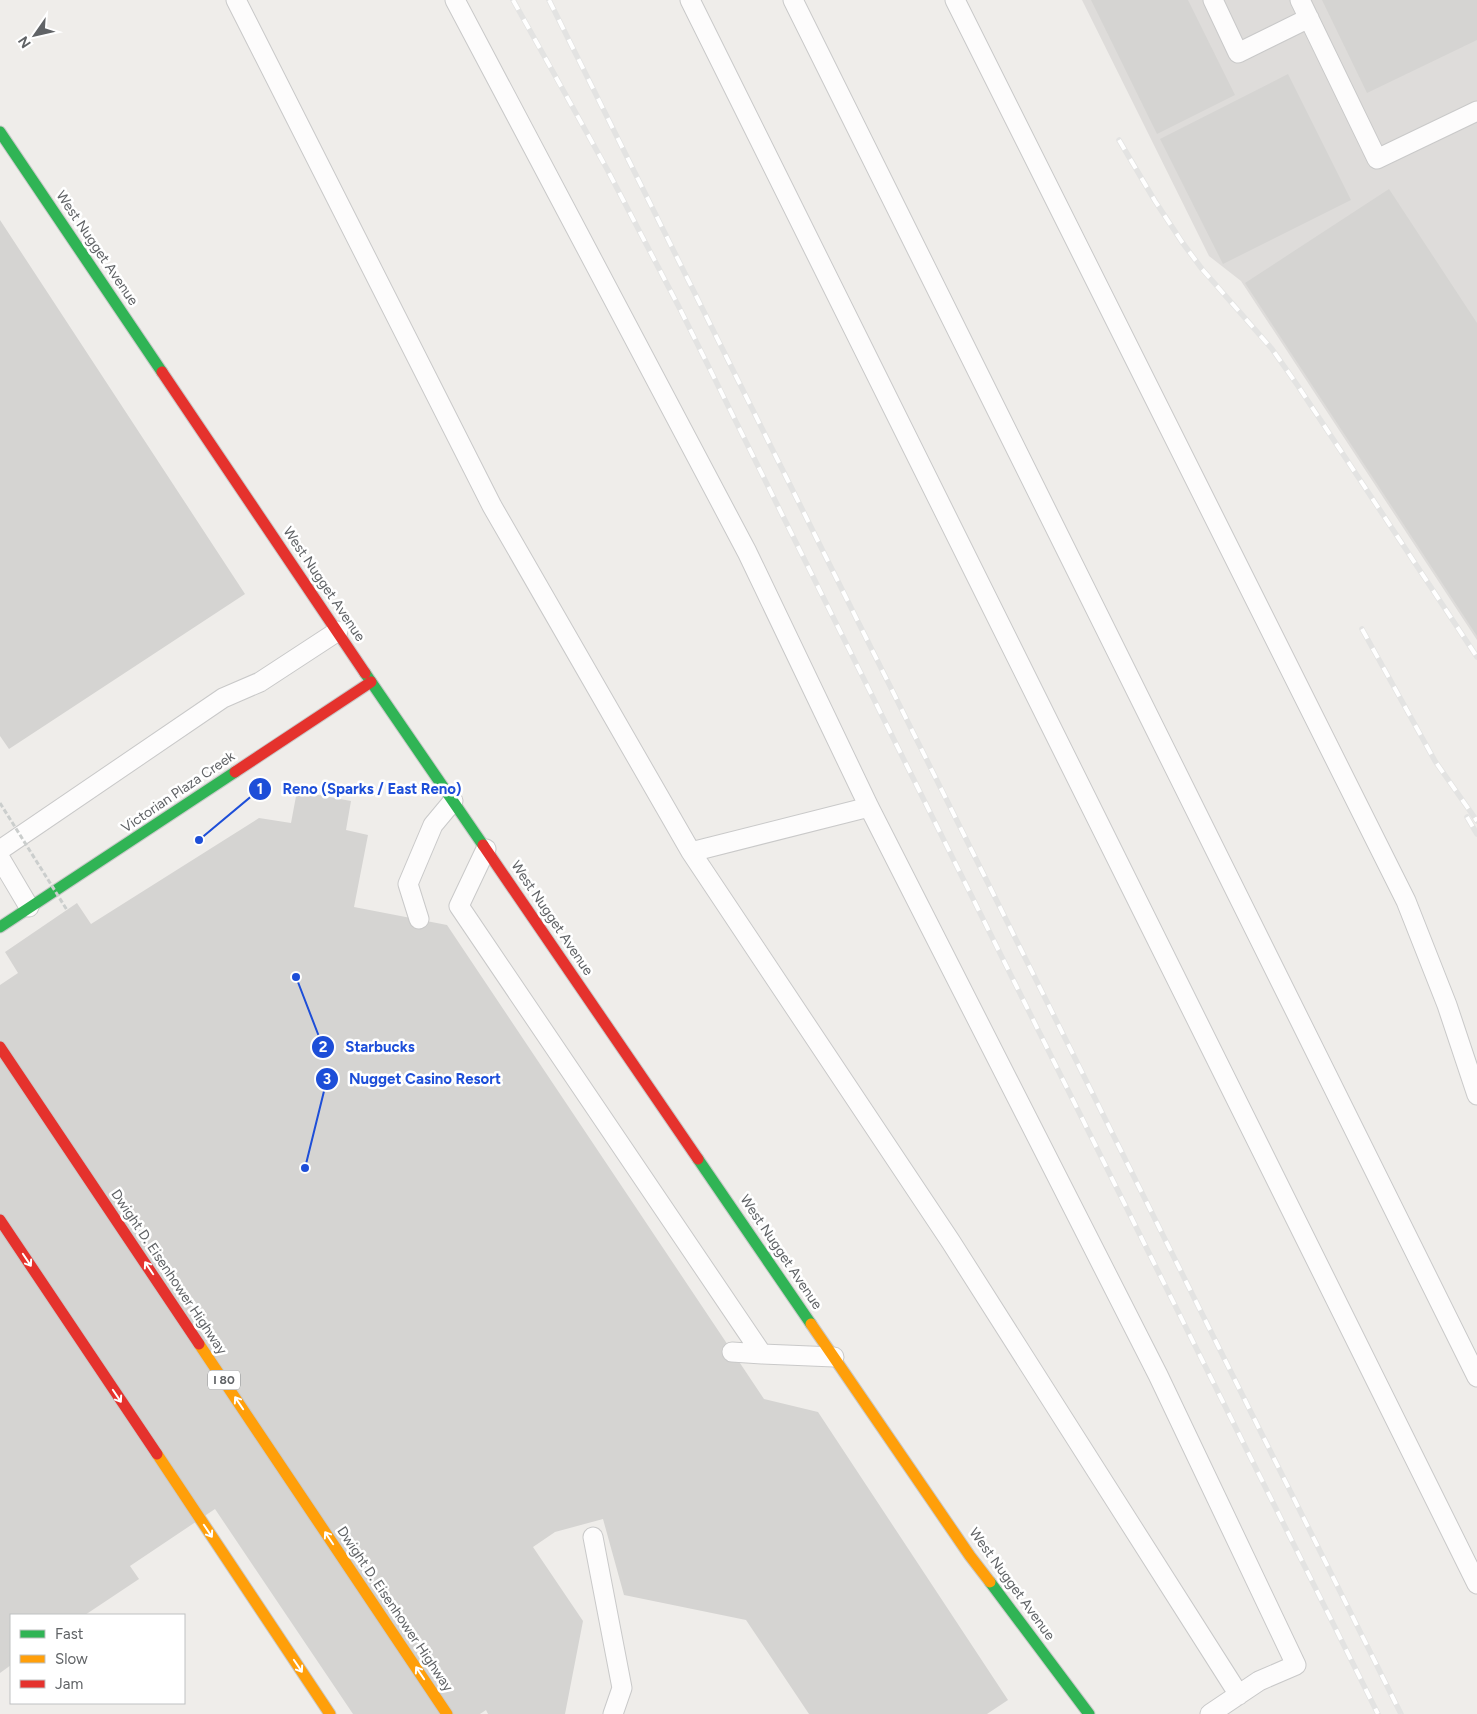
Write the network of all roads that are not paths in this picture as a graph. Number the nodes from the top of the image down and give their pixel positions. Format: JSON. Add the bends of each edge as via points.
{"nodes":[{"id":1,"x":236,"y":0,"type":"edge"},
{"id":2,"x":455,"y":0,"type":"edge"},
{"id":3,"x":690,"y":0,"type":"edge"},
{"id":4,"x":793,"y":0,"type":"edge"},
{"id":5,"x":955,"y":0,"type":"edge"},
{"id":6,"x":1213,"y":0,"type":"edge"},
{"id":7,"x":1300,"y":0,"type":"edge"},
{"id":8,"x":1309,"y":18,"type":"junction"},
{"id":9,"x":1477,"y":110,"type":"edge"},
{"id":10,"x":0,"y":132,"type":"edge"},
{"id":11,"x":338,"y":632,"type":"junction"},
{"id":12,"x":372,"y":682,"type":"junction"},
{"id":13,"x":453,"y":801,"type":"junction"},
{"id":14,"x":869,"y":807,"type":"junction"},
{"id":15,"x":486,"y":849,"type":"junction"},
{"id":16,"x":0,"y":850,"type":"edge"},
{"id":17,"x":691,"y":852,"type":"junction"},
{"id":18,"x":0,"y":858,"type":"edge"},
{"id":19,"x":29,"y":908,"type":"junction"},
{"id":20,"x":419,"y":919,"type":"dead end"},
{"id":21,"x":0,"y":927,"type":"edge"},
{"id":22,"x":0,"y":1047,"type":"edge"},
{"id":23,"x":1477,"y":1094,"type":"edge"},
{"id":24,"x":0,"y":1220,"type":"edge"},
{"id":25,"x":732,"y":1352,"type":"dead end"},
{"id":26,"x":762,"y":1354,"type":"junction"},
{"id":27,"x":834,"y":1357,"type":"junction"},
{"id":28,"x":1477,"y":1377,"type":"edge"},
{"id":29,"x":593,"y":1537,"type":"dead end"},
{"id":30,"x":1477,"y":1584,"type":"edge"},
{"id":31,"x":1239,"y":1694,"type":"junction"},
{"id":32,"x":330,"y":1714,"type":"edge"},
{"id":33,"x":447,"y":1714,"type":"edge"},
{"id":34,"x":613,"y":1714,"type":"edge"},
{"id":35,"x":1089,"y":1714,"type":"edge"},
{"id":36,"x":1210,"y":1714,"type":"edge"}],
"edges":[{"from":1,"to":17,"type":"lane","via":[[492,506]]},
{"from":2,"to":14,"type":"lane","via":[[747,552]]},
{"from":3,"to":30,"type":"lane"},
{"from":4,"to":28,"type":"lane"},
{"from":5,"to":23,"type":"lane","via":[[1406,900]]},
{"from":6,"to":8,"type":"lane","via":[[1238,53]]},
{"from":7,"to":8,"type":"lane"},
{"from":8,"to":9,"type":"lane","via":[[1377,159]]},
{"from":10,"to":11,"type":"main road","name":"West Nugget Avenue"},
{"from":11,"to":12,"type":"main road","name":"West Nugget Avenue"},
{"from":11,"to":16,"type":"lane","via":[[260,682],[223,698]]},
{"from":12,"to":13,"type":"main road","name":"West Nugget Avenue"},
{"from":12,"to":19,"type":"main road","name":"Victorian Plaza Creek"},
{"from":13,"to":15,"type":"main road","name":"West Nugget Avenue"},
{"from":13,"to":20,"type":"lane","via":[[433,824],[408,884]]},
{"from":14,"to":17,"type":"lane"},
{"from":14,"to":31,"type":"lane","via":[[1158,1375],[1296,1665],[1259,1681]]},
{"from":15,"to":26,"type":"lane","via":[[460,906]]},
{"from":15,"to":27,"type":"main road","name":"West Nugget Avenue"},
{"from":17,"to":31,"type":"lane","via":[[951,1242]]},
{"from":18,"to":19,"type":"lane"},
{"from":19,"to":21,"type":"main road","name":"Victorian Plaza Creek"},
{"from":33,"to":22,"type":"main road","name":"Dwight D. Eisenhower Highway","number":"I 80","one_way":true},
{"from":24,"to":32,"type":"main road","one_way":true},
{"from":25,"to":26,"type":"lane"},
{"from":26,"to":27,"type":"lane"},
{"from":27,"to":35,"type":"main road","name":"West Nugget Avenue","via":[[970,1556]]},
{"from":29,"to":34,"type":"lane","via":[[622,1688]]},
{"from":31,"to":36,"type":"lane"}]}
